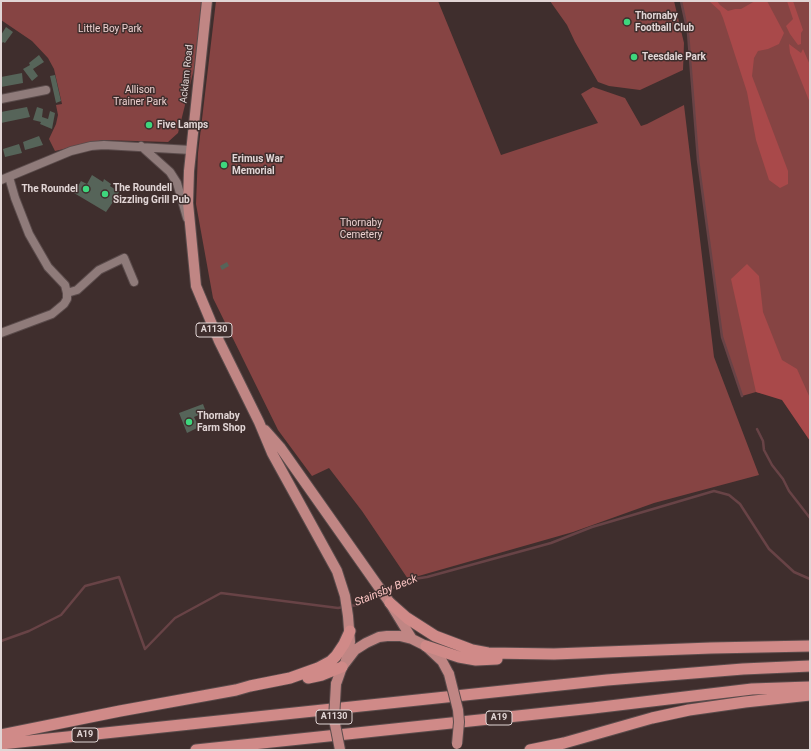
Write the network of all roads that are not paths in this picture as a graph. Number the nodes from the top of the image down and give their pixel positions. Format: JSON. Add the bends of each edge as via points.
{"nodes":[{"id":1,"x":208,"y":1,"type":"edge"},
{"id":2,"x":46,"y":90,"type":"dead end"},
{"id":3,"x":1,"y":98,"type":"edge"},
{"id":4,"x":140,"y":146,"type":"junction"},
{"id":5,"x":191,"y":150,"type":"junction"},
{"id":6,"x":5,"y":178,"type":"edge"},
{"id":7,"x":190,"y":230,"type":"junction"},
{"id":8,"x":134,"y":282,"type":"dead end"},
{"id":9,"x":67,"y":293,"type":"junction"},
{"id":10,"x":1,"y":332,"type":"edge"},
{"id":11,"x":259,"y":422,"type":"junction"},
{"id":12,"x":389,"y":601,"type":"junction"},
{"id":13,"x":350,"y":631,"type":"junction"},
{"id":14,"x":412,"y":639,"type":"junction"},
{"id":15,"x":426,"y":646,"type":"junction"},
{"id":16,"x":810,"y":646,"type":"edge"},
{"id":17,"x":777,"y":647,"type":"junction"},
{"id":18,"x":810,"y":651,"type":"edge"},
{"id":19,"x":523,"y":654,"type":"junction"},
{"id":20,"x":344,"y":664,"type":"junction"},
{"id":21,"x":810,"y":666,"type":"edge"},
{"id":22,"x":290,"y":678,"type":"junction"},
{"id":23,"x":810,"y":687,"type":"edge"},
{"id":24,"x":810,"y":695,"type":"edge"},
{"id":25,"x":1,"y":735,"type":"edge"},
{"id":26,"x":1,"y":744,"type":"edge"},
{"id":27,"x":456,"y":747,"type":"edge"},
{"id":28,"x":196,"y":750,"type":"edge"},
{"id":29,"x":340,"y":750,"type":"edge"},
{"id":30,"x":530,"y":750,"type":"edge"}],
"edges":[{"from":1,"to":5,"type":"main road","name":"Acklam Road","number":"A1130"},
{"from":2,"to":3,"type":"street"},
{"from":4,"to":5,"type":"street"},
{"from":4,"to":6,"type":"street","via":[[91,146]]},
{"from":4,"to":7,"type":"street","via":[[170,172],[177,183]]},
{"from":5,"to":7,"type":"main road","number":"A1130","via":[[188,203]]},
{"from":6,"to":9,"type":"street","via":[[29,234]]},
{"from":7,"to":11,"type":"main road","number":"A1130","via":[[196,286],[200,298]]},
{"from":8,"to":9,"type":"street","via":[[124,258],[100,270],[77,290]]},
{"from":9,"to":10,"type":"street","via":[[64,304],[52,314]]},
{"from":11,"to":12,"type":"main road","number":"A1130","via":[[280,447]]},
{"from":11,"to":13,"type":"main road","number":"A1130","via":[[272,452],[337,571],[345,596]]},
{"from":12,"to":14,"type":"main road","number":"A1130"},
{"from":12,"to":19,"type":"highway","via":[[420,628],[446,641],[488,653]]},
{"from":13,"to":20,"type":"main road","number":"A1130"},
{"from":13,"to":22,"type":"highway","via":[[331,661]]},
{"from":14,"to":15,"type":"main road"},
{"from":14,"to":20,"type":"main road","via":[[400,636],[378,637],[355,650]]},
{"from":15,"to":19,"type":"highway","via":[[476,660]]},
{"from":15,"to":27,"type":"main road","bridge":true,"via":[[442,661],[449,674],[458,710]]},
{"from":16,"to":17,"type":"highway"},
{"from":17,"to":18,"type":"highway"},
{"from":17,"to":19,"type":"highway"},
{"from":20,"to":22,"type":"highway","via":[[322,675]]},
{"from":20,"to":29,"type":"main road","number":"A1130","bridge":true,"via":[[336,684],[334,719]]},
{"from":21,"to":26,"type":"highway","number":"A19","via":[[607,680]]},
{"from":22,"to":25,"type":"highway"},
{"from":23,"to":28,"type":"highway","number":"A19","via":[[752,689]]},
{"from":24,"to":30,"type":"highway","via":[[688,710]]}]}
